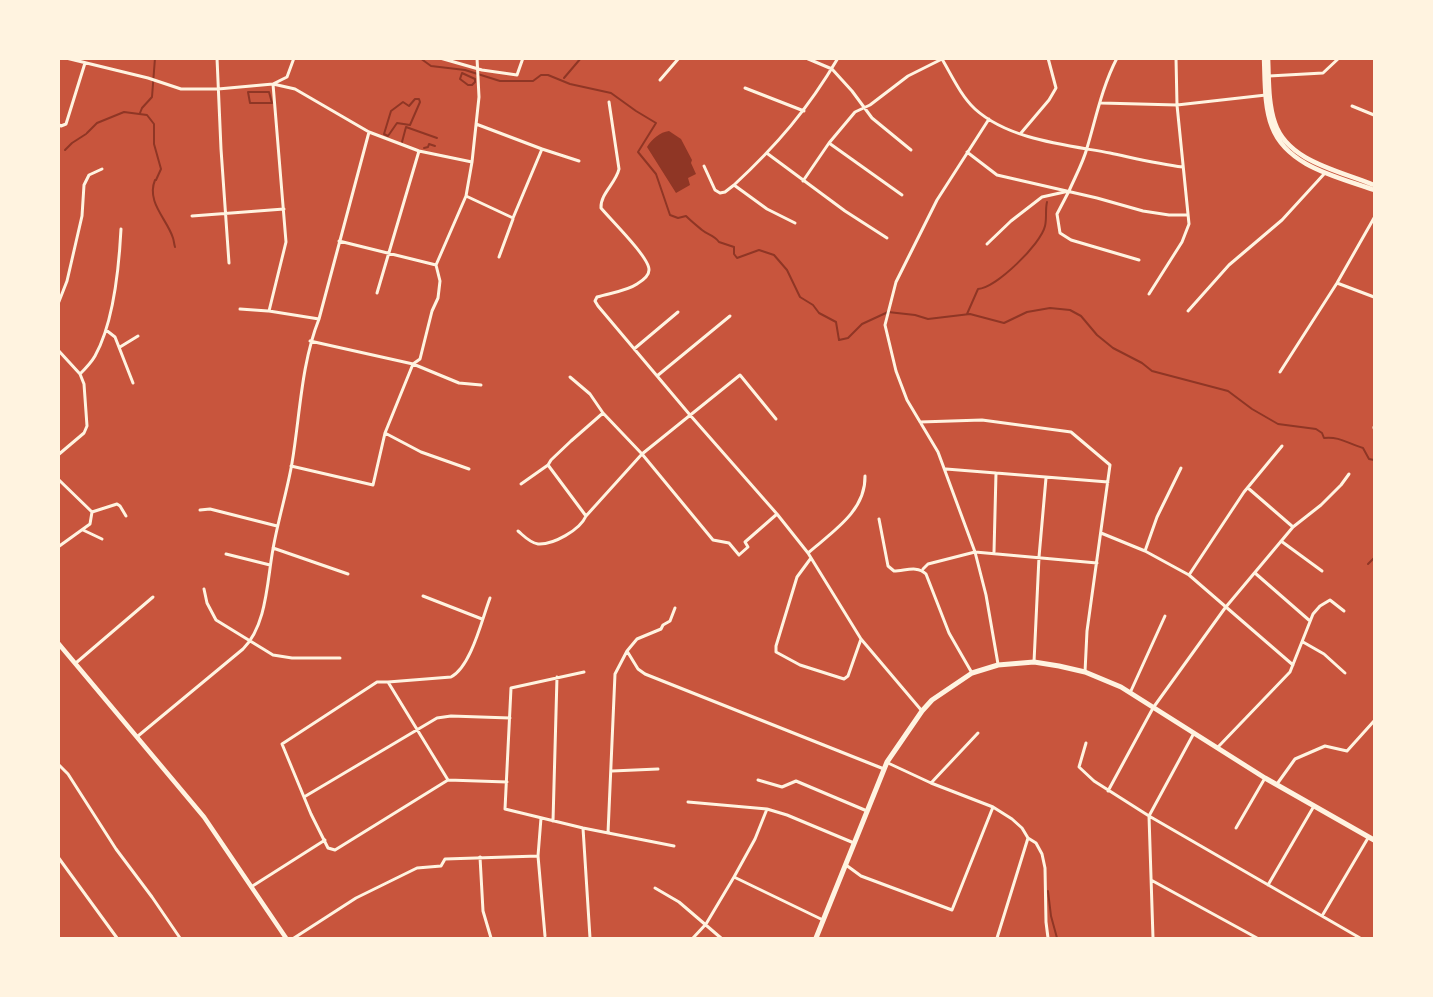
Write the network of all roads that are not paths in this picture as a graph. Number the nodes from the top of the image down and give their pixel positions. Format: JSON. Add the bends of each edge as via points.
{"nodes":[{"id":1,"x":66,"y":58,"type":"edge"},
{"id":2,"x":218,"y":58,"type":"edge"},
{"id":3,"x":294,"y":58,"type":"edge"},
{"id":4,"x":440,"y":58,"type":"edge"},
{"id":5,"x":523,"y":58,"type":"edge"},
{"id":6,"x":679,"y":58,"type":"edge"},
{"id":7,"x":806,"y":58,"type":"edge"},
{"id":8,"x":838,"y":58,"type":"edge"},
{"id":9,"x":1048,"y":58,"type":"edge"},
{"id":10,"x":1117,"y":58,"type":"edge"},
{"id":11,"x":1176,"y":58,"type":"edge"},
{"id":12,"x":1266,"y":58,"type":"edge"},
{"id":13,"x":1339,"y":58,"type":"edge"},
{"id":14,"x":942,"y":59,"type":"edge"},
{"id":15,"x":477,"y":61,"type":"edge"},
{"id":16,"x":85,"y":63,"type":"junction"},
{"id":17,"x":832,"y":69,"type":"junction"},
{"id":18,"x":1269,"y":76,"type":"junction"},
{"id":19,"x":660,"y":80,"type":"dead end"},
{"id":20,"x":273,"y":84,"type":"junction"},
{"id":21,"x":745,"y":88,"type":"dead end"},
{"id":22,"x":218,"y":89,"type":"junction"},
{"id":23,"x":1266,"y":95,"type":"junction"},
{"id":24,"x":609,"y":102,"type":"dead end"},
{"id":25,"x":1100,"y":103,"type":"junction"},
{"id":26,"x":1176,"y":105,"type":"junction"},
{"id":27,"x":1352,"y":106,"type":"dead end"},
{"id":28,"x":863,"y":108,"type":"junction"},
{"id":29,"x":804,"y":111,"type":"junction"},
{"id":30,"x":1374,"y":115,"type":"edge"},
{"id":31,"x":989,"y":119,"type":"junction"},
{"id":32,"x":58,"y":124,"type":"edge"},
{"id":33,"x":476,"y":124,"type":"junction"},
{"id":34,"x":369,"y":132,"type":"junction"},
{"id":35,"x":1020,"y":134,"type":"junction"},
{"id":36,"x":829,"y":144,"type":"junction"},
{"id":37,"x":542,"y":149,"type":"junction"},
{"id":38,"x":911,"y":150,"type":"dead end"},
{"id":39,"x":1087,"y":150,"type":"junction"},
{"id":40,"x":419,"y":151,"type":"junction"},
{"id":41,"x":967,"y":152,"type":"junction"},
{"id":42,"x":768,"y":154,"type":"junction"},
{"id":43,"x":579,"y":161,"type":"dead end"},
{"id":44,"x":472,"y":162,"type":"junction"},
{"id":45,"x":704,"y":166,"type":"dead end"},
{"id":46,"x":1183,"y":168,"type":"junction"},
{"id":47,"x":102,"y":169,"type":"dead end"},
{"id":48,"x":1325,"y":173,"type":"junction"},
{"id":49,"x":803,"y":181,"type":"junction"},
{"id":50,"x":734,"y":185,"type":"junction"},
{"id":51,"x":1374,"y":185,"type":"edge"},
{"id":52,"x":1374,"y":190,"type":"edge"},
{"id":53,"x":1069,"y":191,"type":"junction"},
{"id":54,"x":902,"y":195,"type":"dead end"},
{"id":55,"x":466,"y":196,"type":"junction"},
{"id":56,"x":284,"y":209,"type":"junction"},
{"id":57,"x":226,"y":213,"type":"junction"},
{"id":58,"x":1188,"y":215,"type":"junction"},
{"id":59,"x":192,"y":216,"type":"dead end"},
{"id":60,"x":1374,"y":218,"type":"edge"},
{"id":61,"x":513,"y":219,"type":"junction"},
{"id":62,"x":795,"y":223,"type":"dead end"},
{"id":63,"x":121,"y":229,"type":"dead end"},
{"id":64,"x":887,"y":238,"type":"dead end"},
{"id":65,"x":339,"y":241,"type":"junction"},
{"id":66,"x":987,"y":244,"type":"dead end"},
{"id":67,"x":389,"y":253,"type":"junction"},
{"id":68,"x":499,"y":257,"type":"dead end"},
{"id":69,"x":1139,"y":260,"type":"dead end"},
{"id":70,"x":229,"y":263,"type":"dead end"},
{"id":71,"x":436,"y":265,"type":"junction"},
{"id":72,"x":1337,"y":284,"type":"junction"},
{"id":73,"x":377,"y":293,"type":"dead end"},
{"id":74,"x":1149,"y":294,"type":"dead end"},
{"id":75,"x":1374,"y":297,"type":"edge"},
{"id":76,"x":58,"y":304,"type":"edge"},
{"id":77,"x":240,"y":309,"type":"dead end"},
{"id":78,"x":269,"y":311,"type":"junction"},
{"id":79,"x":1188,"y":311,"type":"dead end"},
{"id":80,"x":678,"y":312,"type":"dead end"},
{"id":81,"x":730,"y":316,"type":"dead end"},
{"id":82,"x":319,"y":319,"type":"junction"},
{"id":83,"x":106,"y":330,"type":"junction"},
{"id":84,"x":138,"y":336,"type":"dead end"},
{"id":85,"x":310,"y":341,"type":"junction"},
{"id":86,"x":120,"y":347,"type":"junction"},
{"id":87,"x":634,"y":349,"type":"junction"},
{"id":88,"x":58,"y":350,"type":"edge"},
{"id":89,"x":413,"y":363,"type":"junction"},
{"id":90,"x":1280,"y":372,"type":"dead end"},
{"id":91,"x":80,"y":374,"type":"junction"},
{"id":92,"x":657,"y":376,"type":"junction"},
{"id":93,"x":570,"y":377,"type":"dead end"},
{"id":94,"x":133,"y":383,"type":"dead end"},
{"id":95,"x":481,"y":385,"type":"dead end"},
{"id":96,"x":603,"y":413,"type":"junction"},
{"id":97,"x":690,"y":415,"type":"junction"},
{"id":98,"x":776,"y":419,"type":"dead end"},
{"id":99,"x":921,"y":422,"type":"junction"},
{"id":100,"x":385,"y":433,"type":"junction"},
{"id":101,"x":1282,"y":446,"type":"dead end"},
{"id":102,"x":642,"y":453,"type":"junction"},
{"id":103,"x":58,"y":455,"type":"edge"},
{"id":104,"x":548,"y":465,"type":"junction"},
{"id":105,"x":291,"y":466,"type":"junction"},
{"id":106,"x":1181,"y":468,"type":"dead end"},
{"id":107,"x":469,"y":469,"type":"dead end"},
{"id":108,"x":946,"y":470,"type":"junction"},
{"id":109,"x":996,"y":473,"type":"junction"},
{"id":110,"x":1349,"y":474,"type":"dead end"},
{"id":111,"x":865,"y":476,"type":"dead end"},
{"id":112,"x":1046,"y":477,"type":"junction"},
{"id":113,"x":58,"y":479,"type":"edge"},
{"id":114,"x":1108,"y":482,"type":"junction"},
{"id":115,"x":521,"y":484,"type":"dead end"},
{"id":116,"x":1248,"y":488,"type":"junction"},
{"id":117,"x":200,"y":510,"type":"dead end"},
{"id":118,"x":92,"y":512,"type":"junction"},
{"id":119,"x":777,"y":514,"type":"junction"},
{"id":120,"x":126,"y":516,"type":"dead end"},
{"id":121,"x":586,"y":516,"type":"junction"},
{"id":122,"x":879,"y":519,"type":"dead end"},
{"id":123,"x":278,"y":526,"type":"junction"},
{"id":124,"x":1293,"y":527,"type":"junction"},
{"id":125,"x":83,"y":530,"type":"junction"},
{"id":126,"x":518,"y":531,"type":"dead end"},
{"id":127,"x":1101,"y":533,"type":"junction"},
{"id":128,"x":102,"y":539,"type":"dead end"},
{"id":129,"x":1281,"y":541,"type":"junction"},
{"id":130,"x":58,"y":547,"type":"edge"},
{"id":131,"x":273,"y":548,"type":"junction"},
{"id":132,"x":1145,"y":551,"type":"junction"},
{"id":133,"x":975,"y":552,"type":"junction"},
{"id":134,"x":994,"y":552,"type":"junction"},
{"id":135,"x":808,"y":553,"type":"junction"},
{"id":136,"x":226,"y":554,"type":"dead end"},
{"id":137,"x":1039,"y":557,"type":"junction"},
{"id":138,"x":811,"y":558,"type":"junction"},
{"id":139,"x":1097,"y":563,"type":"junction"},
{"id":140,"x":270,"y":565,"type":"junction"},
{"id":141,"x":923,"y":570,"type":"junction"},
{"id":142,"x":1322,"y":571,"type":"dead end"},
{"id":143,"x":1255,"y":573,"type":"junction"},
{"id":144,"x":348,"y":574,"type":"dead end"},
{"id":145,"x":1189,"y":575,"type":"junction"},
{"id":146,"x":204,"y":589,"type":"dead end"},
{"id":147,"x":423,"y":596,"type":"dead end"},
{"id":148,"x":153,"y":597,"type":"dead end"},
{"id":149,"x":490,"y":598,"type":"dead end"},
{"id":150,"x":675,"y":608,"type":"dead end"},
{"id":151,"x":1225,"y":608,"type":"junction"},
{"id":152,"x":1344,"y":611,"type":"dead end"},
{"id":153,"x":1165,"y":616,"type":"dead end"},
{"id":154,"x":482,"y":618,"type":"junction"},
{"id":155,"x":1310,"y":621,"type":"junction"},
{"id":156,"x":861,"y":639,"type":"junction"},
{"id":157,"x":251,"y":640,"type":"junction"},
{"id":158,"x":1303,"y":642,"type":"junction"},
{"id":159,"x":58,"y":643,"type":"edge"},
{"id":160,"x":627,"y":651,"type":"junction"},
{"id":161,"x":340,"y":658,"type":"dead end"},
{"id":162,"x":77,"y":662,"type":"junction"},
{"id":163,"x":1034,"y":662,"type":"junction"},
{"id":164,"x":998,"y":665,"type":"junction"},
{"id":165,"x":1293,"y":665,"type":"junction"},
{"id":166,"x":584,"y":672,"type":"dead end"},
{"id":167,"x":1085,"y":672,"type":"junction"},
{"id":168,"x":972,"y":673,"type":"junction"},
{"id":169,"x":1345,"y":673,"type":"dead end"},
{"id":170,"x":558,"y":677,"type":"junction"},
{"id":171,"x":388,"y":682,"type":"junction"},
{"id":172,"x":1130,"y":693,"type":"junction"},
{"id":173,"x":1153,"y":708,"type":"junction"},
{"id":174,"x":922,"y":711,"type":"junction"},
{"id":175,"x":510,"y":718,"type":"junction"},
{"id":176,"x":1374,"y":721,"type":"edge"},
{"id":177,"x":417,"y":730,"type":"junction"},
{"id":178,"x":1194,"y":732,"type":"junction"},
{"id":179,"x":978,"y":733,"type":"dead end"},
{"id":180,"x":138,"y":736,"type":"junction"},
{"id":181,"x":1086,"y":742,"type":"dead end"},
{"id":182,"x":1218,"y":747,"type":"junction"},
{"id":183,"x":887,"y":762,"type":"junction"},
{"id":184,"x":58,"y":764,"type":"edge"},
{"id":185,"x":658,"y":769,"type":"dead end"},
{"id":186,"x":884,"y":769,"type":"junction"},
{"id":187,"x":611,"y":771,"type":"junction"},
{"id":188,"x":1265,"y":778,"type":"junction"},
{"id":189,"x":447,"y":780,"type":"junction"},
{"id":190,"x":758,"y":780,"type":"dead end"},
{"id":191,"x":507,"y":782,"type":"junction"},
{"id":192,"x":931,"y":783,"type":"junction"},
{"id":193,"x":1277,"y":784,"type":"junction"},
{"id":194,"x":1108,"y":791,"type":"junction"},
{"id":195,"x":304,"y":797,"type":"junction"},
{"id":196,"x":688,"y":802,"type":"dead end"},
{"id":197,"x":1315,"y":806,"type":"junction"},
{"id":198,"x":993,"y":807,"type":"junction"},
{"id":199,"x":767,"y":809,"type":"junction"},
{"id":200,"x":867,"y":810,"type":"junction"},
{"id":201,"x":1149,"y":816,"type":"junction"},
{"id":202,"x":541,"y":818,"type":"junction"},
{"id":203,"x":553,"y":821,"type":"junction"},
{"id":204,"x":584,"y":828,"type":"junction"},
{"id":205,"x":1236,"y":828,"type":"dead end"},
{"id":206,"x":608,"y":833,"type":"junction"},
{"id":207,"x":1028,"y":838,"type":"junction"},
{"id":208,"x":1372,"y":838,"type":"edge"},
{"id":209,"x":325,"y":840,"type":"junction"},
{"id":210,"x":854,"y":843,"type":"junction"},
{"id":211,"x":674,"y":846,"type":"dead end"},
{"id":212,"x":58,"y":856,"type":"edge"},
{"id":213,"x":538,"y":856,"type":"junction"},
{"id":214,"x":480,"y":857,"type":"junction"},
{"id":215,"x":845,"y":864,"type":"junction"},
{"id":216,"x":734,"y":877,"type":"junction"},
{"id":217,"x":1151,"y":880,"type":"junction"},
{"id":218,"x":1268,"y":885,"type":"junction"},
{"id":219,"x":251,"y":887,"type":"junction"},
{"id":220,"x":655,"y":888,"type":"dead end"},
{"id":221,"x":1322,"y":916,"type":"junction"},
{"id":222,"x":823,"y":920,"type":"junction"},
{"id":223,"x":706,"y":924,"type":"junction"},
{"id":224,"x":545,"y":936,"type":"dead end"},
{"id":225,"x":1155,"y":938,"type":"edge"},
{"id":226,"x":117,"y":939,"type":"edge"},
{"id":227,"x":180,"y":939,"type":"edge"},
{"id":228,"x":286,"y":939,"type":"edge"},
{"id":229,"x":294,"y":939,"type":"edge"},
{"id":230,"x":491,"y":939,"type":"edge"},
{"id":231,"x":590,"y":939,"type":"edge"},
{"id":232,"x":693,"y":939,"type":"edge"},
{"id":233,"x":721,"y":939,"type":"edge"},
{"id":234,"x":816,"y":939,"type":"edge"},
{"id":235,"x":997,"y":939,"type":"edge"},
{"id":236,"x":1048,"y":939,"type":"edge"},
{"id":237,"x":1257,"y":939,"type":"edge"},
{"id":238,"x":1360,"y":939,"type":"edge"}],
"edges":[{"from":1,"to":16,"type":"street"},
{"from":2,"to":22,"type":"street"},
{"from":3,"to":20,"type":"street","via":[[287,77]]},
{"from":4,"to":5,"type":"street","via":[[517,75]]},
{"from":6,"to":19,"type":"street"},
{"from":7,"to":17,"type":"street"},
{"from":8,"to":17,"type":"street"},
{"from":9,"to":35,"type":"street","via":[[1056,88]]},
{"from":10,"to":25,"type":"street"},
{"from":11,"to":26,"type":"street"},
{"from":12,"to":18,"type":"main road"},
{"from":12,"to":23,"type":"main road"},
{"from":13,"to":18,"type":"street","via":[[1323,73]]},
{"from":14,"to":28,"type":"street","via":[[908,76]]},
{"from":14,"to":31,"type":"street","via":[[968,102]]},
{"from":15,"to":33,"type":"street"},
{"from":16,"to":22,"type":"street","via":[[181,89]]},
{"from":16,"to":32,"type":"street","via":[[66,124]]},
{"from":17,"to":28,"type":"street"},
{"from":17,"to":29,"type":"street"},
{"from":18,"to":51,"type":"main road","via":[[1272,112],[1284,140],[1317,163]]},
{"from":20,"to":22,"type":"street"},
{"from":20,"to":34,"type":"street","via":[[295,89]]},
{"from":20,"to":56,"type":"street"},
{"from":21,"to":29,"type":"street"},
{"from":22,"to":57,"type":"street"},
{"from":23,"to":26,"type":"street"},
{"from":23,"to":48,"type":"main road","via":[[1276,136],[1295,156]]},
{"from":24,"to":87,"type":"street","via":[[619,169],[601,208],[649,269],[636,285],[595,301]]},
{"from":25,"to":26,"type":"street"},
{"from":25,"to":39,"type":"street"},
{"from":26,"to":46,"type":"street"},
{"from":27,"to":30,"type":"street"},
{"from":28,"to":36,"type":"street","via":[[855,112]]},
{"from":28,"to":38,"type":"street"},
{"from":29,"to":42,"type":"street"},
{"from":31,"to":35,"type":"street"},
{"from":31,"to":41,"type":"street"},
{"from":33,"to":37,"type":"street"},
{"from":33,"to":44,"type":"street"},
{"from":34,"to":40,"type":"street"},
{"from":34,"to":65,"type":"street"},
{"from":35,"to":39,"type":"street"},
{"from":36,"to":49,"type":"street"},
{"from":36,"to":54,"type":"street"},
{"from":37,"to":43,"type":"street"},
{"from":37,"to":61,"type":"street"},
{"from":39,"to":46,"type":"street"},
{"from":39,"to":53,"type":"street"},
{"from":40,"to":44,"type":"street"},
{"from":40,"to":67,"type":"street"},
{"from":41,"to":53,"type":"street","via":[[997,175]]},
{"from":41,"to":99,"type":"street","via":[[896,282],[885,325],[896,371]]},
{"from":42,"to":49,"type":"street"},
{"from":42,"to":50,"type":"street"},
{"from":44,"to":55,"type":"street"},
{"from":45,"to":50,"type":"street","via":[[715,190],[725,192]]},
{"from":46,"to":58,"type":"street"},
{"from":47,"to":76,"type":"street","via":[[89,175],[84,185],[82,216]]},
{"from":48,"to":52,"type":"main road"},
{"from":48,"to":79,"type":"street","via":[[1282,220],[1229,265]]},
{"from":49,"to":64,"type":"street"},
{"from":50,"to":62,"type":"street"},
{"from":53,"to":58,"type":"street","via":[[1143,211]]},
{"from":53,"to":66,"type":"street","via":[[1042,197]]},
{"from":53,"to":69,"type":"street","via":[[1057,214],[1060,233],[1071,240]]},
{"from":55,"to":61,"type":"street"},
{"from":55,"to":71,"type":"street"},
{"from":56,"to":57,"type":"street"},
{"from":56,"to":78,"type":"street","via":[[286,249]]},
{"from":57,"to":59,"type":"street"},
{"from":57,"to":70,"type":"street"},
{"from":58,"to":74,"type":"street","via":[[1182,242]]},
{"from":60,"to":72,"type":"street"},
{"from":61,"to":68,"type":"street"},
{"from":63,"to":83,"type":"street","via":[[116,285]]},
{"from":65,"to":67,"type":"street"},
{"from":65,"to":82,"type":"street"},
{"from":67,"to":71,"type":"street"},
{"from":67,"to":73,"type":"street"},
{"from":71,"to":89,"type":"street","via":[[440,281],[438,298],[420,359]]},
{"from":72,"to":75,"type":"street"},
{"from":72,"to":90,"type":"street"},
{"from":77,"to":78,"type":"street"},
{"from":78,"to":82,"type":"street"},
{"from":80,"to":87,"type":"street"},
{"from":81,"to":92,"type":"street"},
{"from":82,"to":85,"type":"street"},
{"from":83,"to":86,"type":"street"},
{"from":83,"to":91,"type":"street","via":[[94,358]]},
{"from":84,"to":86,"type":"street"},
{"from":85,"to":89,"type":"street"},
{"from":85,"to":105,"type":"street"},
{"from":86,"to":94,"type":"street"},
{"from":87,"to":92,"type":"street"},
{"from":88,"to":91,"type":"street"},
{"from":89,"to":95,"type":"street","via":[[459,383]]},
{"from":89,"to":100,"type":"street"},
{"from":91,"to":103,"type":"street","via":[[87,426]]},
{"from":92,"to":97,"type":"street"},
{"from":93,"to":96,"type":"street","via":[[590,394]]},
{"from":96,"to":102,"type":"street"},
{"from":96,"to":104,"type":"street"},
{"from":97,"to":98,"type":"street","via":[[740,375]]},
{"from":97,"to":102,"type":"street"},
{"from":97,"to":119,"type":"street"},
{"from":99,"to":108,"type":"street"},
{"from":99,"to":114,"type":"street","via":[[982,420],[1071,432],[1110,465]]},
{"from":100,"to":105,"type":"street","via":[[373,485]]},
{"from":100,"to":107,"type":"street","via":[[421,452]]},
{"from":101,"to":116,"type":"street"},
{"from":102,"to":119,"type":"street","via":[[713,540],[729,543],[739,555],[748,547],[746,542]]},
{"from":102,"to":121,"type":"street"},
{"from":104,"to":115,"type":"street"},
{"from":104,"to":121,"type":"street"},
{"from":105,"to":123,"type":"street"},
{"from":106,"to":132,"type":"street"},
{"from":108,"to":109,"type":"street"},
{"from":108,"to":133,"type":"street"},
{"from":109,"to":112,"type":"street"},
{"from":109,"to":134,"type":"street"},
{"from":110,"to":124,"type":"street","via":[[1321,505]]},
{"from":111,"to":135,"type":"street","via":[[864,495],[853,512]]},
{"from":112,"to":114,"type":"street"},
{"from":112,"to":137,"type":"street"},
{"from":113,"to":118,"type":"street"},
{"from":114,"to":127,"type":"street"},
{"from":116,"to":124,"type":"street"},
{"from":116,"to":145,"type":"street"},
{"from":117,"to":123,"type":"street"},
{"from":118,"to":120,"type":"street","via":[[117,504]]},
{"from":118,"to":125,"type":"street","via":[[90,524]]},
{"from":119,"to":135,"type":"street"},
{"from":121,"to":126,"type":"street","via":[[583,523],[546,543],[532,542]]},
{"from":122,"to":141,"type":"street","via":[[890,570]]},
{"from":123,"to":131,"type":"street"},
{"from":124,"to":129,"type":"street"},
{"from":125,"to":128,"type":"street"},
{"from":125,"to":130,"type":"street"},
{"from":127,"to":132,"type":"street"},
{"from":127,"to":139,"type":"street"},
{"from":129,"to":142,"type":"street"},
{"from":129,"to":143,"type":"street"},
{"from":131,"to":140,"type":"street"},
{"from":131,"to":144,"type":"street"},
{"from":132,"to":145,"type":"street"},
{"from":133,"to":134,"type":"street"},
{"from":133,"to":141,"type":"street","via":[[928,564]]},
{"from":133,"to":164,"type":"street"},
{"from":134,"to":137,"type":"street"},
{"from":135,"to":138,"type":"street"},
{"from":136,"to":140,"type":"street"},
{"from":137,"to":139,"type":"street"},
{"from":137,"to":163,"type":"street"},
{"from":138,"to":156,"type":"street"},
{"from":138,"to":156,"type":"street","via":[[797,577],[776,652],[800,665],[844,679]]},
{"from":139,"to":167,"type":"street"},
{"from":140,"to":157,"type":"street","via":[[261,614]]},
{"from":141,"to":168,"type":"street","via":[[949,633]]},
{"from":143,"to":151,"type":"street"},
{"from":143,"to":155,"type":"street"},
{"from":145,"to":151,"type":"street"},
{"from":146,"to":157,"type":"street","via":[[216,620]]},
{"from":147,"to":154,"type":"street"},
{"from":148,"to":162,"type":"street"},
{"from":149,"to":154,"type":"street"},
{"from":150,"to":160,"type":"street","via":[[670,621],[637,639]]},
{"from":151,"to":165,"type":"street"},
{"from":151,"to":173,"type":"street"},
{"from":152,"to":155,"type":"street","via":[[1328,600],[1315,610]]},
{"from":153,"to":172,"type":"street"},
{"from":154,"to":171,"type":"street","via":[[465,665],[456,675]]},
{"from":155,"to":158,"type":"street"},
{"from":156,"to":174,"type":"street"},
{"from":157,"to":161,"type":"street","via":[[281,657]]},
{"from":157,"to":180,"type":"street"},
{"from":158,"to":165,"type":"street"},
{"from":158,"to":169,"type":"street"},
{"from":159,"to":162,"type":"main road"},
{"from":160,"to":186,"type":"street","via":[[645,674]]},
{"from":160,"to":187,"type":"street","via":[[615,674]]},
{"from":162,"to":180,"type":"main road"},
{"from":163,"to":164,"type":"main road"},
{"from":163,"to":167,"type":"main road"},
{"from":164,"to":168,"type":"main road"},
{"from":165,"to":182,"type":"street"},
{"from":166,"to":170,"type":"street"},
{"from":167,"to":172,"type":"main road"},
{"from":168,"to":174,"type":"main road"},
{"from":170,"to":175,"type":"street","via":[[511,688]]},
{"from":170,"to":203,"type":"street"},
{"from":171,"to":177,"type":"street"},
{"from":171,"to":195,"type":"street","via":[[377,682],[282,744]]},
{"from":172,"to":173,"type":"main road"},
{"from":173,"to":178,"type":"main road"},
{"from":173,"to":194,"type":"street"},
{"from":174,"to":183,"type":"main road"},
{"from":175,"to":177,"type":"street","via":[[445,716]]},
{"from":175,"to":191,"type":"street"},
{"from":176,"to":193,"type":"street","via":[[1347,751],[1325,746],[1295,759]]},
{"from":177,"to":189,"type":"street"},
{"from":177,"to":195,"type":"street"},
{"from":178,"to":182,"type":"main road"},
{"from":178,"to":201,"type":"street"},
{"from":179,"to":192,"type":"street"},
{"from":180,"to":219,"type":"main road","via":[[204,818]]},
{"from":181,"to":194,"type":"street","via":[[1078,767]]},
{"from":182,"to":188,"type":"main road"},
{"from":183,"to":186,"type":"main road"},
{"from":183,"to":192,"type":"street"},
{"from":184,"to":227,"type":"street"},
{"from":185,"to":187,"type":"street"},
{"from":186,"to":200,"type":"main road"},
{"from":187,"to":206,"type":"street"},
{"from":188,"to":193,"type":"main road"},
{"from":188,"to":205,"type":"street"},
{"from":189,"to":191,"type":"street"},
{"from":189,"to":209,"type":"street","via":[[335,850],[328,848]]},
{"from":190,"to":200,"type":"street","via":[[782,787],[796,781]]},
{"from":191,"to":202,"type":"street","via":[[505,809]]},
{"from":192,"to":198,"type":"street"},
{"from":193,"to":197,"type":"main road"},
{"from":194,"to":201,"type":"street"},
{"from":195,"to":209,"type":"street"},
{"from":196,"to":199,"type":"street"},
{"from":197,"to":208,"type":"main road"},
{"from":197,"to":218,"type":"street"},
{"from":198,"to":207,"type":"street","via":[[1012,819]]},
{"from":198,"to":215,"type":"street","via":[[952,910],[861,876]]},
{"from":199,"to":210,"type":"street"},
{"from":199,"to":216,"type":"street"},
{"from":200,"to":210,"type":"main road"},
{"from":201,"to":217,"type":"street"},
{"from":201,"to":218,"type":"street"},
{"from":202,"to":203,"type":"street"},
{"from":202,"to":213,"type":"street"},
{"from":203,"to":204,"type":"street"},
{"from":204,"to":206,"type":"street"},
{"from":204,"to":231,"type":"street"},
{"from":206,"to":211,"type":"street"},
{"from":207,"to":235,"type":"street"},
{"from":207,"to":236,"type":"street","via":[[1038,847],[1045,868]]},
{"from":208,"to":221,"type":"street"},
{"from":209,"to":219,"type":"street"},
{"from":210,"to":215,"type":"main road"},
{"from":212,"to":226,"type":"street"},
{"from":213,"to":214,"type":"street"},
{"from":213,"to":224,"type":"street"},
{"from":214,"to":229,"type":"street","via":[[445,859],[441,866],[417,868],[349,902]]},
{"from":214,"to":230,"type":"street","via":[[483,912]]},
{"from":215,"to":222,"type":"main road"},
{"from":216,"to":222,"type":"street"},
{"from":216,"to":223,"type":"street"},
{"from":217,"to":225,"type":"street"},
{"from":217,"to":237,"type":"street"},
{"from":218,"to":221,"type":"street"},
{"from":219,"to":228,"type":"main road"},
{"from":220,"to":223,"type":"street"},
{"from":221,"to":238,"type":"street"},
{"from":222,"to":234,"type":"main road"},
{"from":223,"to":232,"type":"street"},
{"from":223,"to":233,"type":"street"}]}
